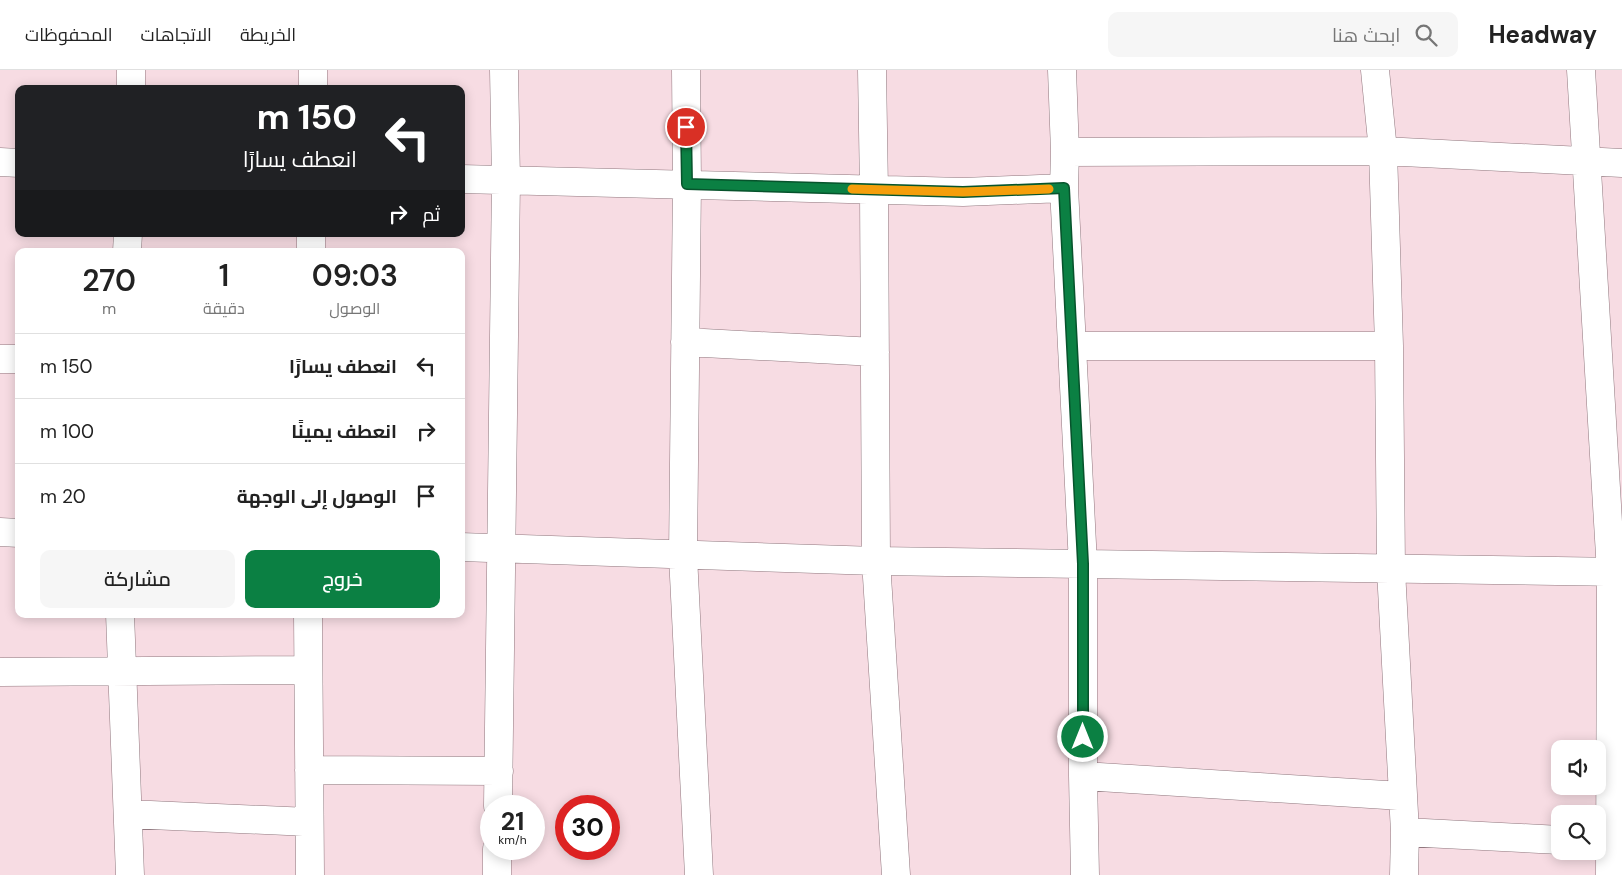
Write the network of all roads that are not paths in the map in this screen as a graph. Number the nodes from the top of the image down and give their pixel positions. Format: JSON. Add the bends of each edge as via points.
{"nodes":[{"id":1,"x":131,"y":70,"type":"edge"},
{"id":2,"x":313,"y":70,"type":"edge"},
{"id":3,"x":504,"y":70,"type":"edge"},
{"id":4,"x":686,"y":70,"type":"edge"},
{"id":5,"x":872,"y":70,"type":"edge"},
{"id":6,"x":1062,"y":70,"type":"edge"},
{"id":7,"x":1375,"y":70,"type":"edge"},
{"id":8,"x":1581,"y":70,"type":"edge"},
{"id":9,"x":131,"y":85,"type":"edge"},
{"id":10,"x":313,"y":85,"type":"edge"},
{"id":11,"x":1383,"y":151,"type":"junction"},
{"id":12,"x":1065,"y":152,"type":"junction"},
{"id":13,"x":1585,"y":161,"type":"junction"},
{"id":14,"x":0,"y":162,"type":"edge"},
{"id":15,"x":1622,"y":162,"type":"edge"},
{"id":16,"x":15,"y":164,"type":"edge"},
{"id":17,"x":465,"y":179,"type":"edge"},
{"id":18,"x":506,"y":180,"type":"junction"},
{"id":19,"x":687,"y":184,"type":"junction"},
{"id":20,"x":1064,"y":188,"type":"junction"},
{"id":21,"x":874,"y":190,"type":"junction"},
{"id":22,"x":685,"y":342,"type":"junction"},
{"id":23,"x":1072,"y":346,"type":"junction"},
{"id":24,"x":1389,"y":346,"type":"junction"},
{"id":25,"x":875,"y":352,"type":"junction"},
{"id":26,"x":0,"y":359,"type":"edge"},
{"id":27,"x":15,"y":359,"type":"edge"},
{"id":28,"x":0,"y":532,"type":"edge"},
{"id":29,"x":15,"y":533,"type":"edge"},
{"id":30,"x":465,"y":546,"type":"edge"},
{"id":31,"x":502,"y":548,"type":"junction"},
{"id":32,"x":683,"y":556,"type":"junction"},
{"id":33,"x":876,"y":562,"type":"junction"},
{"id":34,"x":1083,"y":564,"type":"junction"},
{"id":35,"x":1391,"y":570,"type":"junction"},
{"id":36,"x":1616,"y":572,"type":"edge"},
{"id":37,"x":120,"y":618,"type":"edge"},
{"id":38,"x":308,"y":618,"type":"edge"},
{"id":39,"x":308,"y":670,"type":"junction"},
{"id":40,"x":122,"y":671,"type":"junction"},
{"id":41,"x":0,"y":672,"type":"edge"},
{"id":42,"x":309,"y":770,"type":"junction"},
{"id":43,"x":498,"y":771,"type":"junction"},
{"id":44,"x":1083,"y":776,"type":"junction"},
{"id":45,"x":498,"y":795,"type":"edge"},
{"id":46,"x":1402,"y":796,"type":"junction"},
{"id":47,"x":128,"y":814,"type":"junction"},
{"id":48,"x":309,"y":822,"type":"junction"},
{"id":49,"x":1405,"y":832,"type":"junction"},
{"id":50,"x":1551,"y":840,"type":"edge"},
{"id":51,"x":1610,"y":843,"type":"edge"},
{"id":52,"x":497,"y":860,"type":"edge"},
{"id":53,"x":130,"y":875,"type":"edge"},
{"id":54,"x":310,"y":875,"type":"edge"},
{"id":55,"x":497,"y":875,"type":"edge"},
{"id":56,"x":699,"y":875,"type":"edge"},
{"id":57,"x":896,"y":875,"type":"edge"},
{"id":58,"x":1085,"y":875,"type":"edge"},
{"id":59,"x":1404,"y":875,"type":"edge"},
{"id":60,"x":1610,"y":875,"type":"edge"}],
"edges":[{"from":1,"to":9,"type":"street"},
{"from":2,"to":10,"type":"street"},
{"from":3,"to":18,"type":"street"},
{"from":4,"to":19,"type":"street"},
{"from":5,"to":21,"type":"street"},
{"from":6,"to":12,"type":"street"},
{"from":7,"to":11,"type":"street"},
{"from":8,"to":13,"type":"street"},
{"from":11,"to":12,"type":"street"},
{"from":11,"to":13,"type":"street"},
{"from":11,"to":24,"type":"street"},
{"from":12,"to":20,"type":"street"},
{"from":13,"to":15,"type":"street"},
{"from":13,"to":36,"type":"street"},
{"from":14,"to":16,"type":"street"},
{"from":17,"to":18,"type":"street"},
{"from":18,"to":19,"type":"street"},
{"from":18,"to":31,"type":"street"},
{"from":19,"to":21,"type":"street"},
{"from":19,"to":22,"type":"street"},
{"from":20,"to":21,"type":"street","via":[[963,192]]},
{"from":20,"to":23,"type":"street"},
{"from":21,"to":25,"type":"street"},
{"from":22,"to":25,"type":"street"},
{"from":22,"to":32,"type":"street"},
{"from":23,"to":24,"type":"street"},
{"from":23,"to":34,"type":"street"},
{"from":24,"to":35,"type":"street"},
{"from":25,"to":33,"type":"street"},
{"from":26,"to":27,"type":"street"},
{"from":28,"to":29,"type":"street"},
{"from":30,"to":31,"type":"street"},
{"from":31,"to":32,"type":"street"},
{"from":31,"to":43,"type":"street"},
{"from":32,"to":33,"type":"street"},
{"from":32,"to":56,"type":"street"},
{"from":33,"to":34,"type":"street"},
{"from":33,"to":57,"type":"street"},
{"from":34,"to":35,"type":"street"},
{"from":34,"to":44,"type":"street"},
{"from":35,"to":36,"type":"street"},
{"from":35,"to":46,"type":"street"},
{"from":36,"to":51,"type":"street"},
{"from":37,"to":40,"type":"street"},
{"from":38,"to":39,"type":"street"},
{"from":39,"to":40,"type":"street"},
{"from":39,"to":42,"type":"street"},
{"from":40,"to":41,"type":"street"},
{"from":40,"to":47,"type":"street"},
{"from":42,"to":43,"type":"street"},
{"from":42,"to":48,"type":"street"},
{"from":43,"to":45,"type":"street"},
{"from":44,"to":46,"type":"street"},
{"from":44,"to":58,"type":"street"},
{"from":46,"to":49,"type":"street"},
{"from":47,"to":48,"type":"street"},
{"from":47,"to":53,"type":"street"},
{"from":48,"to":54,"type":"street"},
{"from":49,"to":50,"type":"street"},
{"from":49,"to":59,"type":"street"},
{"from":51,"to":60,"type":"street"},
{"from":52,"to":55,"type":"street"}]}
